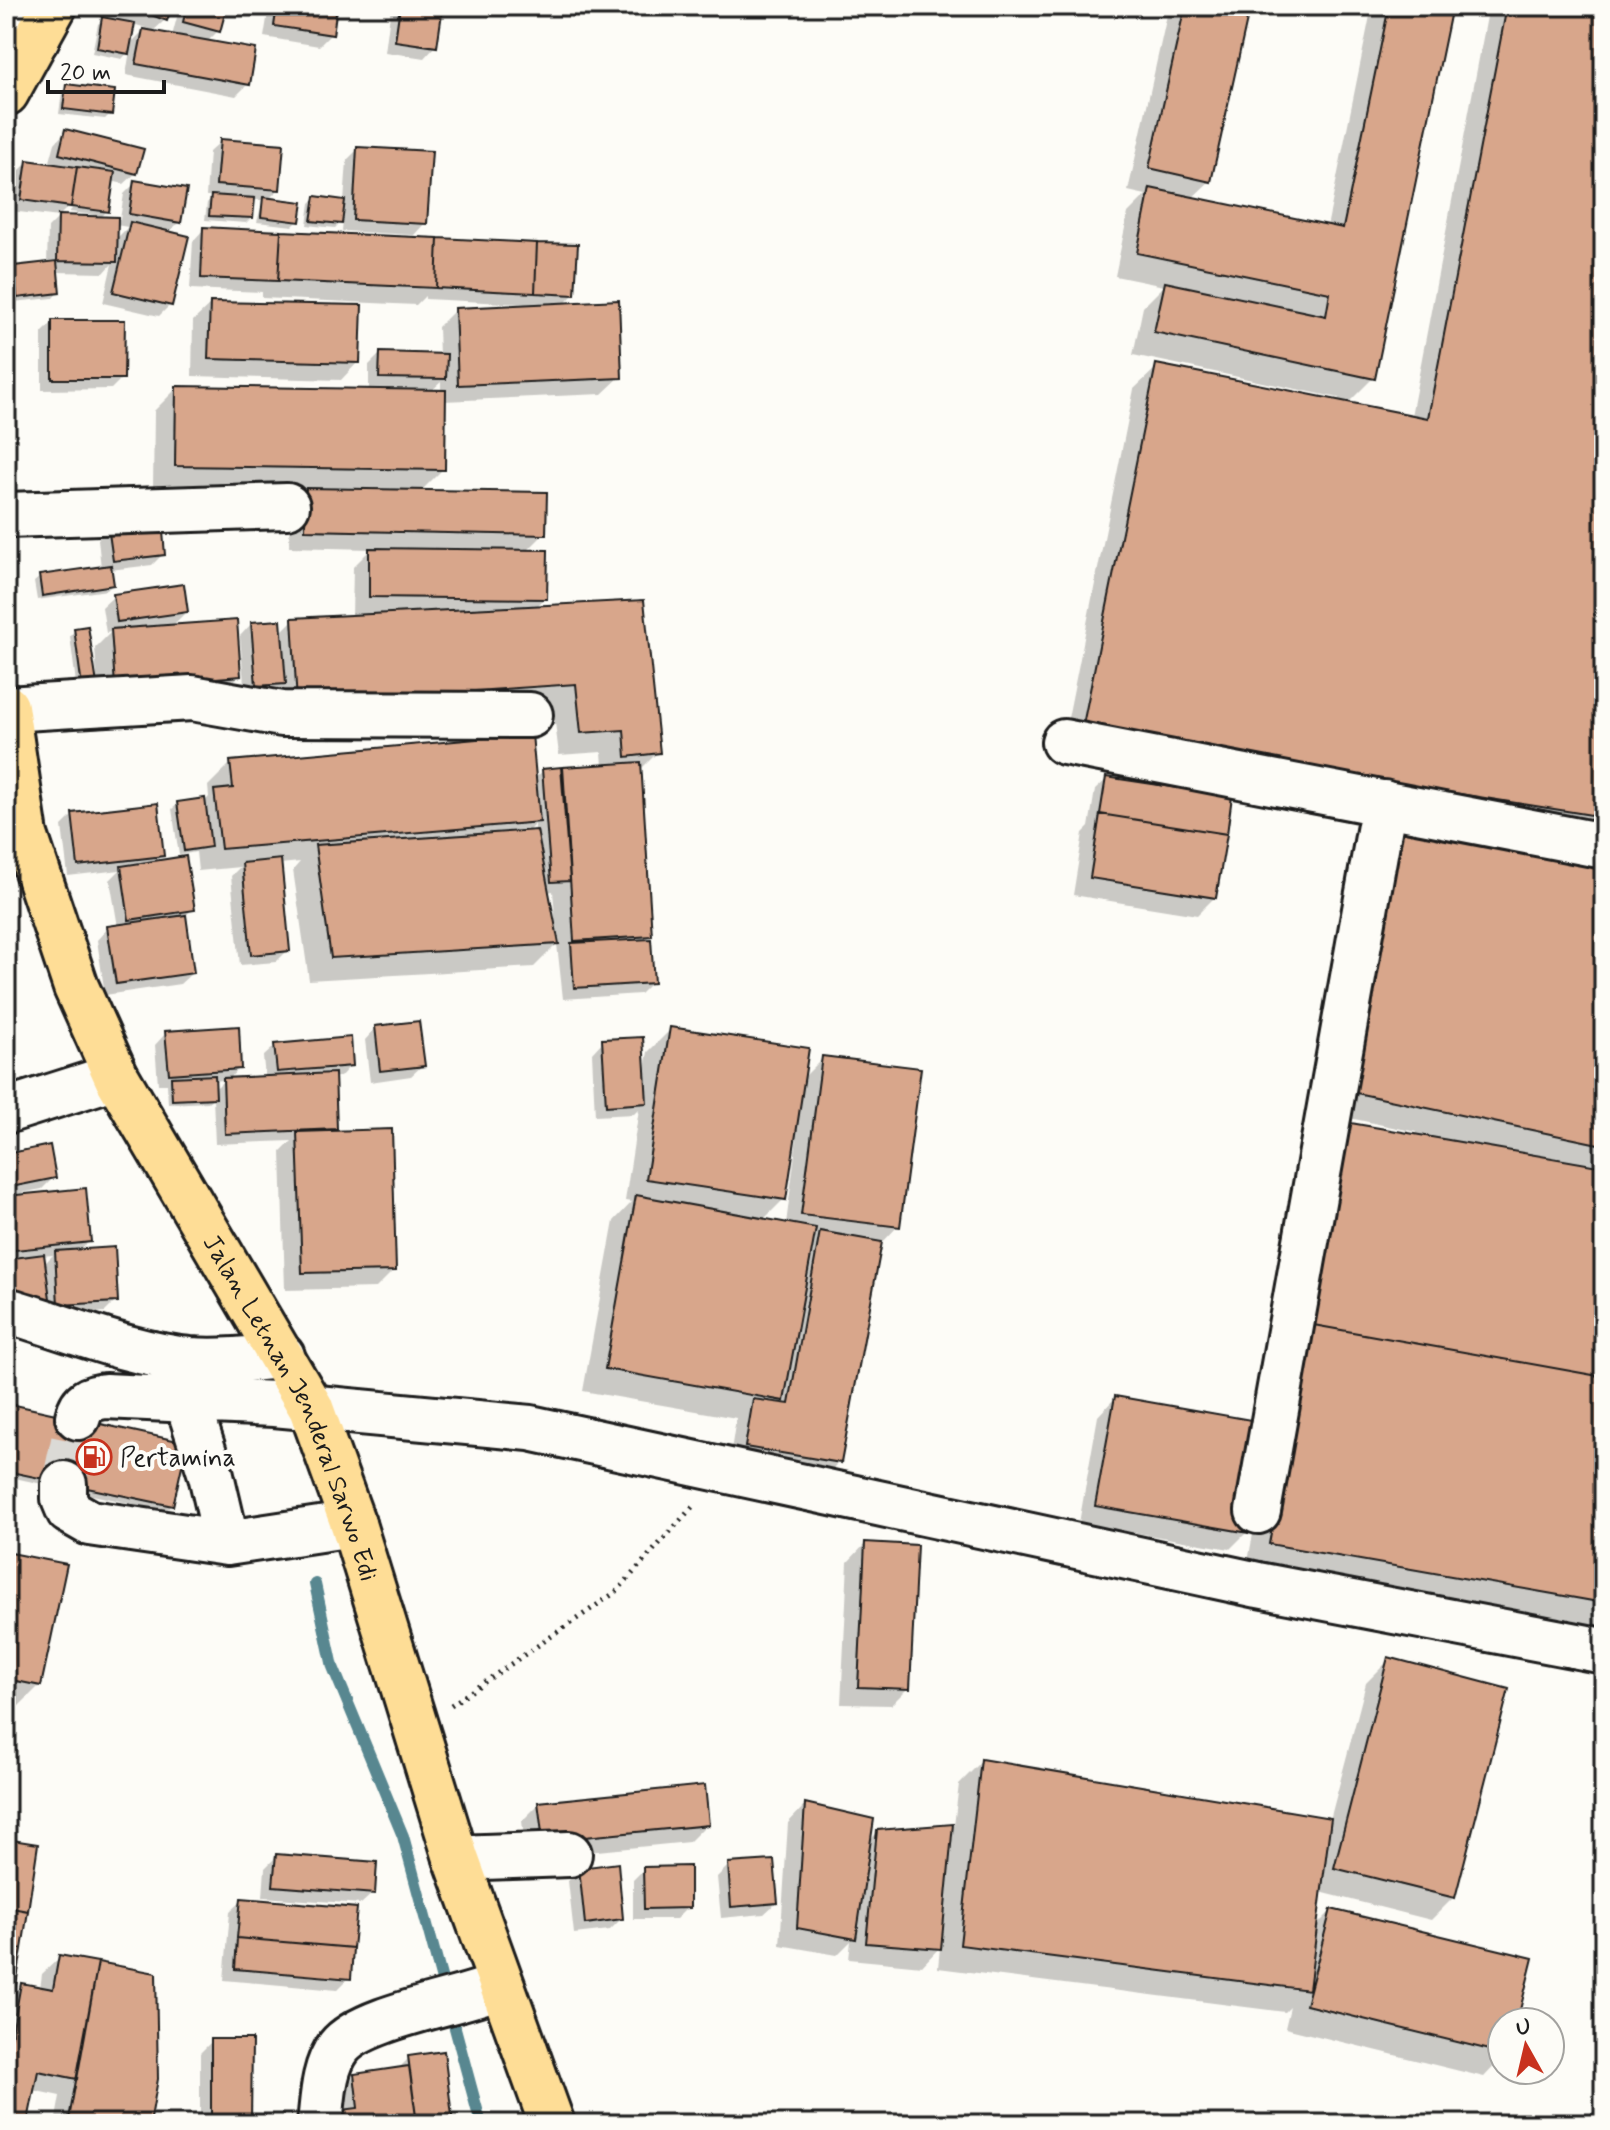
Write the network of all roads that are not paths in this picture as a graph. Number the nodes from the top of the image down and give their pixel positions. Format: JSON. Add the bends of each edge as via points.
{"nodes":[{"id":1,"x":33,"y":23,"type":"edge"},
{"id":2,"x":6,"y":93,"type":"edge"},
{"id":3,"x":287,"y":506,"type":"dead end"},
{"id":4,"x":6,"y":515,"type":"edge"},
{"id":5,"x":530,"y":715,"type":"dead end"},
{"id":6,"x":7,"y":728,"type":"edge"},
{"id":7,"x":1064,"y":742,"type":"dead end"},
{"id":8,"x":1384,"y":803,"type":"junction"},
{"id":9,"x":1604,"y":846,"type":"edge"},
{"id":10,"x":116,"y":1076,"type":"junction"},
{"id":11,"x":6,"y":1111,"type":"edge"},
{"id":12,"x":6,"y":1310,"type":"edge"},
{"id":13,"x":282,"y":1356,"type":"junction"},
{"id":14,"x":187,"y":1400,"type":"junction"},
{"id":15,"x":311,"y":1408,"type":"junction"},
{"id":16,"x":78,"y":1417,"type":"dead end"},
{"id":17,"x":64,"y":1484,"type":"tunnel mouth"},
{"id":18,"x":1258,"y":1511,"type":"dead end"},
{"id":19,"x":353,"y":1524,"type":"junction"},
{"id":20,"x":227,"y":1543,"type":"junction"},
{"id":21,"x":1604,"y":1651,"type":"edge"},
{"id":22,"x":569,"y":1854,"type":"dead end"},
{"id":23,"x":456,"y":1858,"type":"junction"},
{"id":24,"x":488,"y":1990,"type":"junction"},
{"id":25,"x":320,"y":2124,"type":"edge"},
{"id":26,"x":552,"y":2124,"type":"edge"}],
"edges":[{"from":1,"to":2,"type":"main road"},
{"from":3,"to":4,"type":"street"},
{"from":5,"to":6,"type":"street","via":[[282,714],[192,698]]},
{"from":6,"to":10,"type":"main road","name":"Jalan Letnan Jenderal Sarwo Edi","via":[[25,835],[47,907]]},
{"from":7,"to":8,"type":"street"},
{"from":8,"to":9,"type":"street"},
{"from":8,"to":18,"type":"street"},
{"from":10,"to":11,"type":"street"},
{"from":10,"to":13,"type":"main road","name":"Jalan Letnan Jenderal Sarwo Edi"},
{"from":12,"to":13,"type":"street","via":[[142,1352],[188,1360]]},
{"from":13,"to":15,"type":"main road","name":"Jalan Letnan Jenderal Sarwo Edi"},
{"from":14,"to":15,"type":"street"},
{"from":14,"to":16,"type":"street","via":[[89,1399],[81,1404]]},
{"from":14,"to":20,"type":"street"},
{"from":15,"to":19,"type":"main road","name":"Jalan Letnan Jenderal Sarwo Edi"},
{"from":15,"to":21,"type":"street","via":[[530,1428],[1258,1585]]},
{"from":17,"to":20,"type":"street","via":[[69,1511],[90,1523]]},
{"from":19,"to":20,"type":"street"},
{"from":19,"to":23,"type":"main road","name":"Jalan Letnan Jenderal Sarwo Edi"},
{"from":22,"to":23,"type":"street"},
{"from":23,"to":24,"type":"main road","name":"Jalan Letnan Jenderal Sarwo Edi"},
{"from":24,"to":25,"type":"street","via":[[359,2030],[339,2047],[325,2080]]},
{"from":24,"to":26,"type":"main road","name":"Jalan Letnan Jenderal Sarwo Edi"}]}
